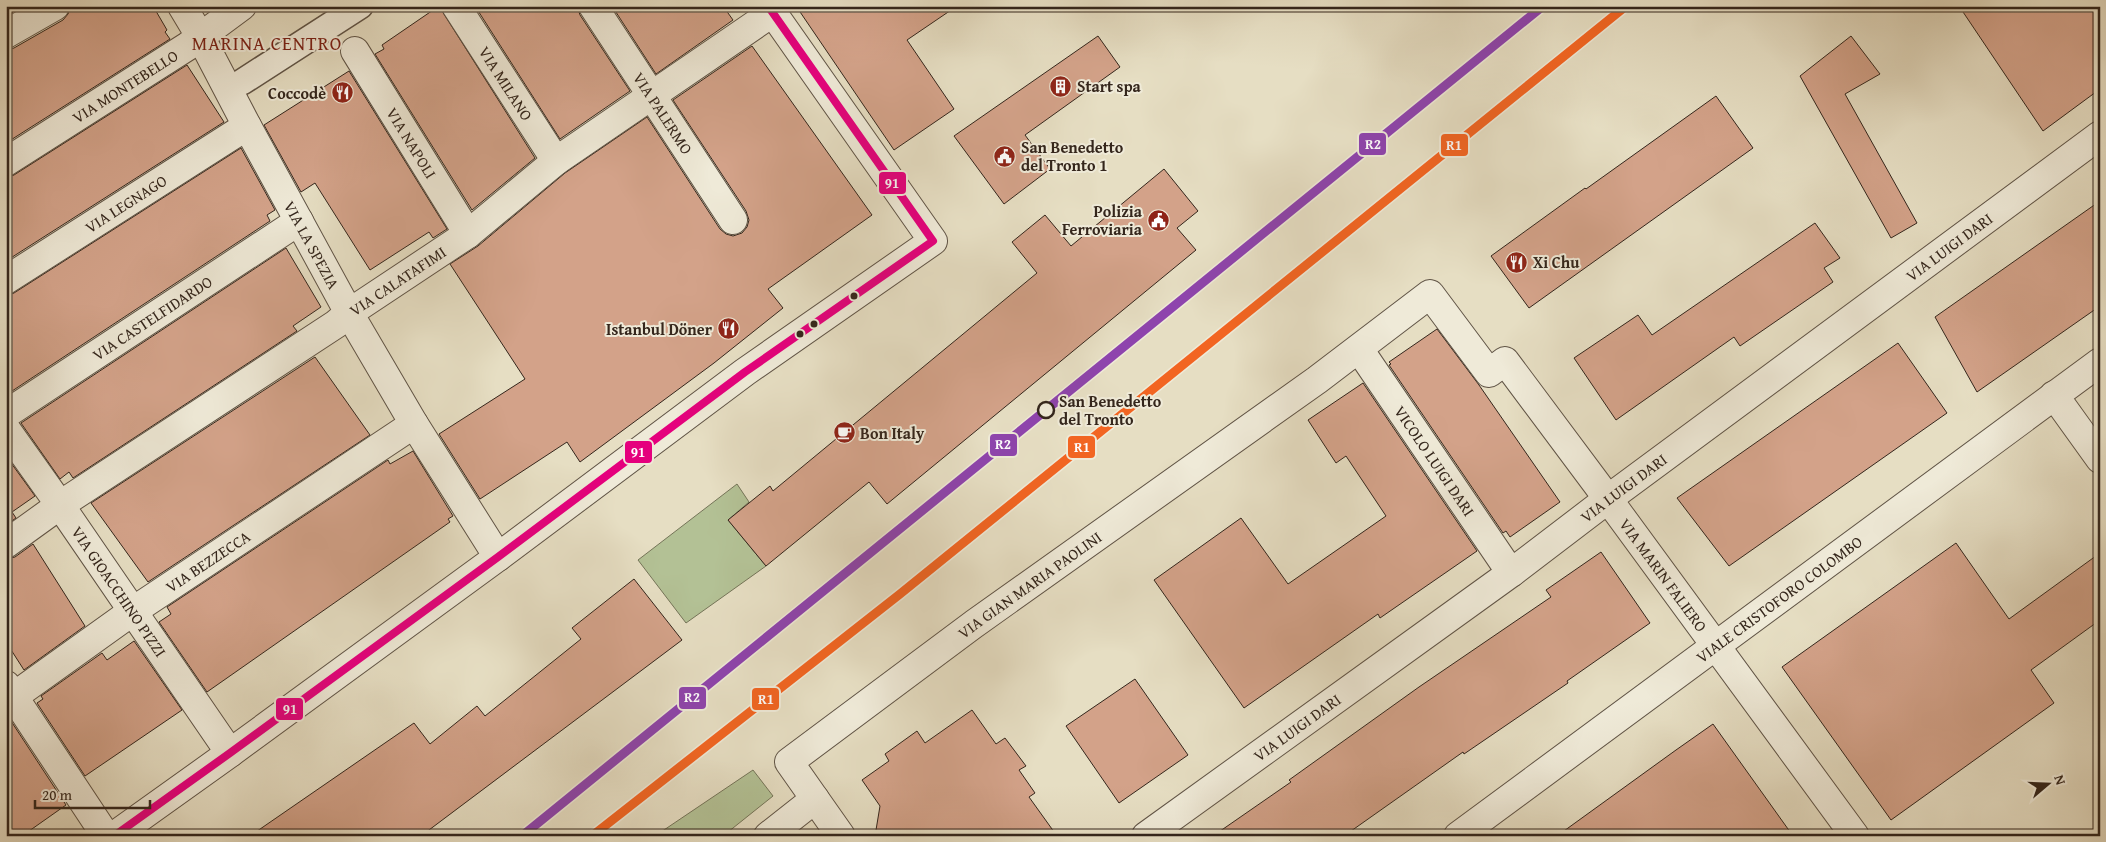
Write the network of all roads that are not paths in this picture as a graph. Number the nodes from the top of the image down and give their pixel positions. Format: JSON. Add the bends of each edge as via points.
{"nodes":[{"id":1,"x":55,"y":6,"type":"edge"},
{"id":2,"x":182,"y":6,"type":"edge"},
{"id":3,"x":242,"y":6,"type":"edge"},
{"id":4,"x":360,"y":6,"type":"edge"},
{"id":5,"x":456,"y":6,"type":"edge"},
{"id":6,"x":593,"y":6,"type":"edge"},
{"id":7,"x":774,"y":9,"type":"edge"},
{"id":8,"x":6,"y":34,"type":"edge"},
{"id":9,"x":200,"y":36,"type":"junction"},
{"id":10,"x":355,"y":51,"type":"dead end"},
{"id":11,"x":242,"y":82,"type":"dead end"},
{"id":12,"x":651,"y":96,"type":"junction"},
{"id":13,"x":247,"y":126,"type":"junction"},
{"id":14,"x":2100,"y":135,"type":"edge"},
{"id":15,"x":6,"y":162,"type":"edge"},
{"id":16,"x":556,"y":162,"type":"junction"},
{"id":17,"x":733,"y":220,"type":"dead end"},
{"id":18,"x":299,"y":221,"type":"junction"},
{"id":19,"x":468,"y":234,"type":"junction"},
{"id":20,"x":6,"y":280,"type":"edge"},
{"id":21,"x":348,"y":313,"type":"junction"},
{"id":22,"x":1359,"y":349,"type":"junction"},
{"id":23,"x":2100,"y":362,"type":"edge"},
{"id":24,"x":2054,"y":395,"type":"junction"},
{"id":25,"x":6,"y":414,"type":"edge"},
{"id":26,"x":414,"y":424,"type":"junction"},
{"id":27,"x":6,"y":429,"type":"edge"},
{"id":28,"x":2100,"y":459,"type":"edge"},
{"id":29,"x":1608,"y":499,"type":"junction"},
{"id":30,"x":60,"y":505,"type":"junction"},
{"id":31,"x":6,"y":544,"type":"edge"},
{"id":32,"x":498,"y":557,"type":"junction"},
{"id":33,"x":1511,"y":574,"type":"junction"},
{"id":34,"x":132,"y":611,"type":"junction"},
{"id":35,"x":1716,"y":644,"type":"junction"},
{"id":36,"x":9,"y":695,"type":"edge"},
{"id":37,"x":230,"y":753,"type":"junction"},
{"id":38,"x":815,"y":799,"type":"junction"},
{"id":39,"x":106,"y":836,"type":"edge"},
{"id":40,"x":114,"y":836,"type":"edge"},
{"id":41,"x":768,"y":836,"type":"edge"},
{"id":42,"x":842,"y":836,"type":"edge"},
{"id":43,"x":1146,"y":836,"type":"edge"},
{"id":44,"x":1458,"y":836,"type":"edge"},
{"id":45,"x":1855,"y":836,"type":"edge"}],
"edges":[{"from":1,"to":8,"type":"street"},
{"from":2,"to":9,"type":"street","name":"VIA LA SPEZIA"},
{"from":3,"to":9,"type":"street","name":"VIA MONTEBELLO"},
{"from":4,"to":11,"type":"street"},
{"from":5,"to":16,"type":"street","name":"VIA MILANO"},
{"from":6,"to":12,"type":"street","name":"VIA PALERMO"},
{"from":7,"to":12,"type":"street","name":"VIA CALATAFIMI"},
{"from":7,"to":32,"type":"street","via":[[933,241],[745,372]]},
{"from":9,"to":13,"type":"street","name":"VIA LA SPEZIA"},
{"from":9,"to":15,"type":"street","name":"VIA MONTEBELLO"},
{"from":10,"to":19,"type":"street","name":"VIA NAPOLI"},
{"from":12,"to":16,"type":"street","name":"VIA CALATAFIMI"},
{"from":12,"to":17,"type":"street","name":"VIA PALERMO"},
{"from":13,"to":18,"type":"street","name":"VIA LA SPEZIA"},
{"from":13,"to":20,"type":"street","name":"VIA LEGNAGO"},
{"from":14,"to":29,"type":"street","name":"VIA LUIGI DARI"},
{"from":16,"to":19,"type":"street","name":"VIA CALATAFIMI"},
{"from":18,"to":21,"type":"street","name":"VIA LA SPEZIA"},
{"from":18,"to":25,"type":"street","name":"VIA CASTELFIDARDO"},
{"from":19,"to":21,"type":"street","name":"VIA CALATAFIMI"},
{"from":21,"to":26,"type":"street","name":"VIA LA SPEZIA"},
{"from":21,"to":30,"type":"street","name":"VIA CALATAFIMI"},
{"from":22,"to":29,"type":"street","name":"VIA MARIN FALIERO","via":[[1430,294],[1489,373],[1505,361]]},
{"from":22,"to":33,"type":"street","name":"VICOLO LUIGI DARI"},
{"from":22,"to":38,"type":"street","name":"VIA GIAN MARIA PAOLINI","via":[[974,624],[789,762]]},
{"from":23,"to":24,"type":"street","name":"VIALE CRISTOFORO COLOMBO"},
{"from":24,"to":28,"type":"street"},
{"from":24,"to":35,"type":"street","name":"VIALE CRISTOFORO COLOMBO"},
{"from":26,"to":32,"type":"street","name":"VIA LA SPEZIA"},
{"from":26,"to":34,"type":"street","name":"VIA BEZZECCA"},
{"from":27,"to":30,"type":"street","name":"VIA GIOACCHINO PIZZI"},
{"from":29,"to":33,"type":"street","name":"VIA LUIGI DARI"},
{"from":29,"to":35,"type":"street","name":"VIA MARIN FALIERO"},
{"from":30,"to":31,"type":"street","name":"VIA CALATAFIMI"},
{"from":30,"to":34,"type":"street","name":"VIA GIOACCHINO PIZZI"},
{"from":32,"to":37,"type":"street"},
{"from":33,"to":43,"type":"street","name":"VIA LUIGI DARI"},
{"from":34,"to":36,"type":"street","name":"VIA BEZZECCA"},
{"from":34,"to":37,"type":"street","name":"VIA GIOACCHINO PIZZI"},
{"from":35,"to":44,"type":"street","name":"VIALE CRISTOFORO COLOMBO"},
{"from":35,"to":45,"type":"street","name":"VIA MARIN FALIERO"},
{"from":36,"to":39,"type":"street"},
{"from":37,"to":40,"type":"street"},
{"from":38,"to":41,"type":"street"},
{"from":38,"to":42,"type":"street"}]}
